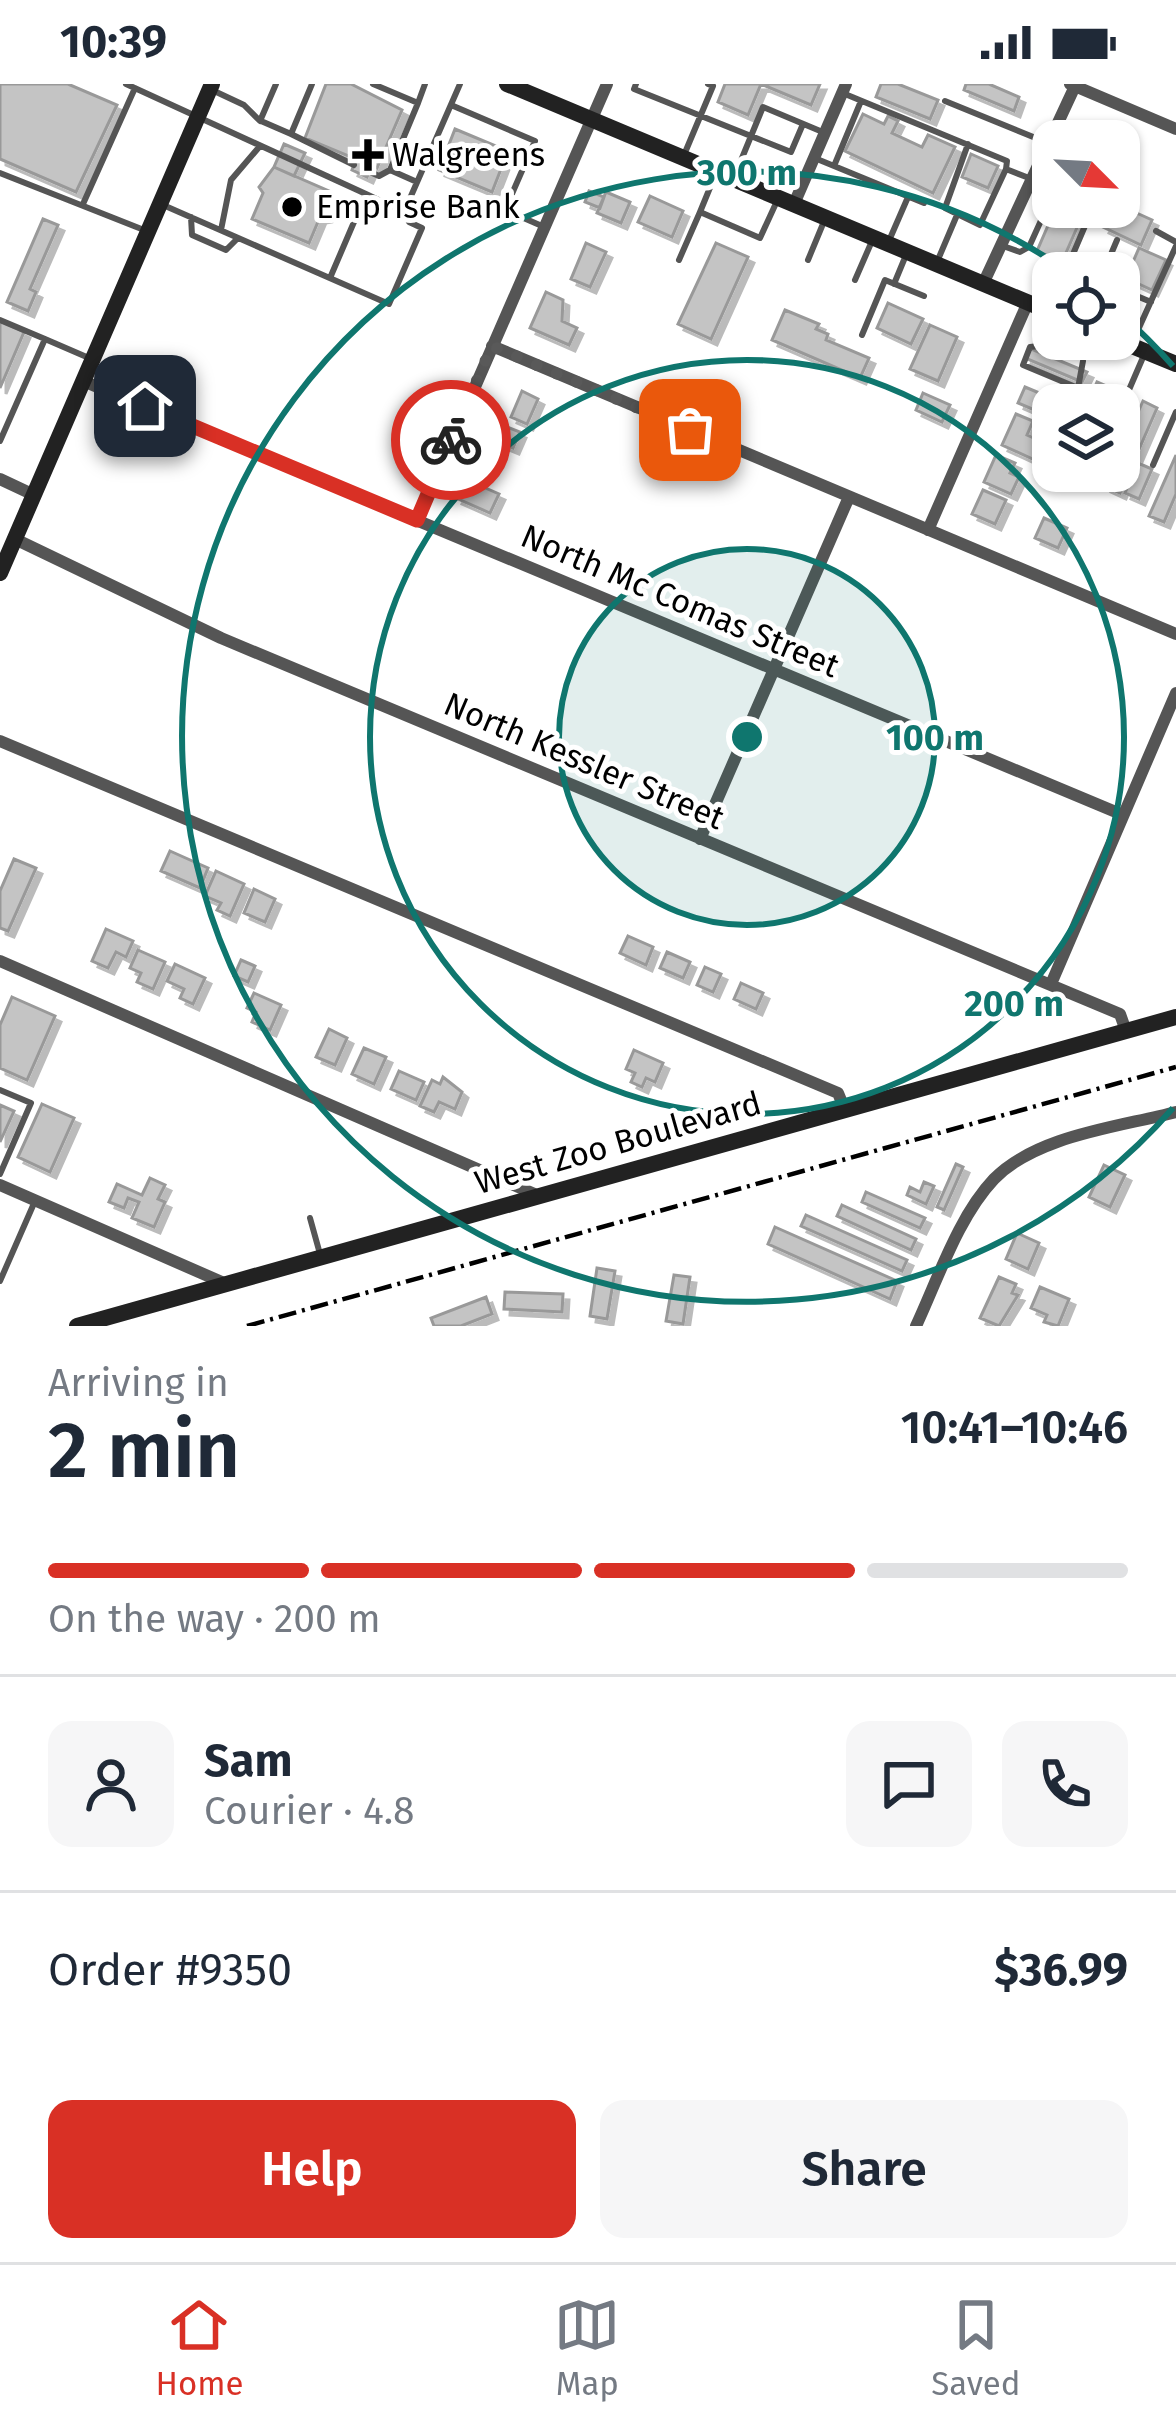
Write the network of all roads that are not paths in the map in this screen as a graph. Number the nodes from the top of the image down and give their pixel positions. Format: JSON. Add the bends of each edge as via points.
{"nodes":[{"id":1,"x":126,"y":84,"type":"edge"},
{"id":2,"x":276,"y":84,"type":"edge"},
{"id":3,"x":312,"y":84,"type":"edge"},
{"id":4,"x":373,"y":84,"type":"edge"},
{"id":5,"x":425,"y":84,"type":"edge"},
{"id":6,"x":460,"y":84,"type":"edge"},
{"id":7,"x":507,"y":84,"type":"edge"},
{"id":8,"x":607,"y":84,"type":"edge"},
{"id":9,"x":636,"y":84,"type":"edge"},
{"id":10,"x":708,"y":84,"type":"edge"},
{"id":11,"x":1073,"y":85,"type":"edge"},
{"id":12,"x":211,"y":87,"type":"edge"},
{"id":13,"x":141,"y":88,"type":"edge"},
{"id":14,"x":844,"y":88,"type":"edge"},
{"id":15,"x":862,"y":101,"type":"junction"},
{"id":16,"x":945,"y":101,"type":"dead end"},
{"id":17,"x":418,"y":104,"type":"junction"},
{"id":18,"x":451,"y":105,"type":"junction"},
{"id":19,"x":701,"y":116,"type":"junction"},
{"id":20,"x":198,"y":117,"type":"junction"},
{"id":21,"x":591,"y":119,"type":"junction"},
{"id":22,"x":1058,"y":120,"type":"edge"},
{"id":23,"x":260,"y":121,"type":"junction"},
{"id":24,"x":803,"y":124,"type":"junction"},
{"id":25,"x":1176,"y":129,"type":"edge"},
{"id":26,"x":824,"y":133,"type":"junction"},
{"id":27,"x":291,"y":134,"type":"junction"},
{"id":28,"x":751,"y":136,"type":"junction"},
{"id":29,"x":1032,"y":136,"type":"edge"},
{"id":30,"x":970,"y":145,"type":"junction"},
{"id":31,"x":260,"y":146,"type":"junction"},
{"id":32,"x":683,"y":158,"type":"junction"},
{"id":33,"x":814,"y":158,"type":"junction"},
{"id":34,"x":354,"y":165,"type":"dead end"},
{"id":35,"x":834,"y":166,"type":"junction"},
{"id":36,"x":1006,"y":169,"type":"junction"},
{"id":37,"x":390,"y":170,"type":"junction"},
{"id":38,"x":370,"y":172,"type":"dead end"},
{"id":39,"x":0,"y":173,"type":"edge"},
{"id":40,"x":725,"y":175,"type":"junction"},
{"id":41,"x":1032,"y":176,"type":"edge"},
{"id":42,"x":1032,"y":178,"type":"edge"},
{"id":43,"x":417,"y":182,"type":"junction"},
{"id":44,"x":366,"y":194,"type":"junction"},
{"id":45,"x":908,"y":196,"type":"junction"},
{"id":46,"x":786,"y":201,"type":"junction"},
{"id":47,"x":924,"y":203,"type":"dead end"},
{"id":48,"x":83,"y":204,"type":"junction"},
{"id":49,"x":160,"y":204,"type":"junction"},
{"id":50,"x":404,"y":212,"type":"junction"},
{"id":51,"x":700,"y":212,"type":"junction"},
{"id":52,"x":957,"y":215,"type":"junction"},
{"id":53,"x":191,"y":217,"type":"junction"},
{"id":54,"x":826,"y":217,"type":"junction"},
{"id":55,"x":544,"y":226,"type":"junction"},
{"id":56,"x":1038,"y":228,"type":"edge"},
{"id":57,"x":221,"y":230,"type":"junction"},
{"id":58,"x":1156,"y":231,"type":"dead end"},
{"id":59,"x":147,"y":232,"type":"junction"},
{"id":60,"x":238,"y":238,"type":"junction"},
{"id":61,"x":880,"y":240,"type":"junction"},
{"id":62,"x":1117,"y":240,"type":"dead end"},
{"id":63,"x":1176,"y":244,"type":"edge"},
{"id":64,"x":1001,"y":245,"type":"junction"},
{"id":65,"x":908,"y":252,"type":"junction"},
{"id":66,"x":1112,"y":252,"type":"edge"},
{"id":67,"x":679,"y":260,"type":"dead end"},
{"id":68,"x":808,"y":260,"type":"dead end"},
{"id":69,"x":936,"y":264,"type":"junction"},
{"id":70,"x":330,"y":278,"type":"junction"},
{"id":71,"x":855,"y":280,"type":"dead end"},
{"id":72,"x":894,"y":284,"type":"junction"},
{"id":73,"x":983,"y":284,"type":"junction"},
{"id":74,"x":924,"y":296,"type":"dead end"},
{"id":75,"x":1140,"y":298,"type":"edge"},
{"id":76,"x":1028,"y":302,"type":"junction"},
{"id":77,"x":1151,"y":302,"type":"junction"},
{"id":78,"x":1032,"y":303,"type":"edge"},
{"id":79,"x":0,"y":320,"type":"edge"},
{"id":80,"x":1140,"y":325,"type":"edge"},
{"id":81,"x":862,"y":335,"type":"dead end"},
{"id":82,"x":45,"y":339,"type":"junction"},
{"id":83,"x":492,"y":346,"type":"junction"},
{"id":84,"x":1032,"y":347,"type":"edge"},
{"id":85,"x":1140,"y":350,"type":"edge"},
{"id":86,"x":93,"y":360,"type":"junction"},
{"id":87,"x":1083,"y":361,"type":"dead end"},
{"id":88,"x":1176,"y":364,"type":"edge"},
{"id":89,"x":83,"y":381,"type":"junction"},
{"id":90,"x":1176,"y":412,"type":"edge"},
{"id":91,"x":0,"y":441,"type":"edge"},
{"id":92,"x":1153,"y":465,"type":"dead end"},
{"id":93,"x":0,"y":479,"type":"edge"},
{"id":94,"x":34,"y":495,"type":"junction"},
{"id":95,"x":849,"y":497,"type":"junction"},
{"id":96,"x":417,"y":520,"type":"junction"},
{"id":97,"x":928,"y":530,"type":"junction"},
{"id":98,"x":15,"y":539,"type":"junction"},
{"id":99,"x":0,"y":574,"type":"edge"},
{"id":100,"x":1176,"y":634,"type":"edge"},
{"id":101,"x":774,"y":670,"type":"junction"},
{"id":102,"x":1176,"y":693,"type":"edge"},
{"id":103,"x":0,"y":741,"type":"edge"},
{"id":104,"x":1123,"y":815,"type":"junction"},
{"id":105,"x":700,"y":839,"type":"junction"},
{"id":106,"x":0,"y":961,"type":"edge"},
{"id":107,"x":1051,"y":984,"type":"junction"},
{"id":108,"x":1176,"y":1017,"type":"edge"},
{"id":109,"x":1126,"y":1031,"type":"junction"},
{"id":110,"x":0,"y":1090,"type":"edge"},
{"id":111,"x":845,"y":1110,"type":"junction"},
{"id":112,"x":1176,"y":1112,"type":"edge"},
{"id":113,"x":0,"y":1174,"type":"edge"},
{"id":114,"x":0,"y":1185,"type":"edge"},
{"id":115,"x":539,"y":1196,"type":"junction"},
{"id":116,"x":35,"y":1201,"type":"junction"},
{"id":117,"x":310,"y":1218,"type":"dead end"},
{"id":118,"x":321,"y":1258,"type":"junction"},
{"id":119,"x":0,"y":1281,"type":"edge"},
{"id":120,"x":226,"y":1284,"type":"junction"},
{"id":121,"x":77,"y":1326,"type":"edge"},
{"id":122,"x":916,"y":1326,"type":"edge"}],
"edges":[{"from":1,"to":13,"type":"lane"},
{"from":2,"to":23,"type":"lane"},
{"from":3,"to":27,"type":"lane"},
{"from":4,"to":17,"type":"lane"},
{"from":5,"to":17,"type":"lane"},
{"from":6,"to":18,"type":"lane"},
{"from":7,"to":21,"type":"main road"},
{"from":8,"to":21,"type":"street"},
{"from":9,"to":19,"type":"lane"},
{"from":10,"to":19,"type":"lane"},
{"from":11,"to":22,"type":"street"},
{"from":11,"to":25,"type":"street"},
{"from":12,"to":20,"type":"main road"},
{"from":12,"to":23,"type":"lane"},
{"from":13,"to":20,"type":"lane"},
{"from":13,"to":48,"type":"lane"},
{"from":14,"to":15,"type":"lane"},
{"from":14,"to":26,"type":"street"},
{"from":15,"to":30,"type":"lane"},
{"from":15,"to":35,"type":"lane"},
{"from":16,"to":29,"type":"lane"},
{"from":17,"to":37,"type":"lane"},
{"from":18,"to":43,"type":"lane"},
{"from":18,"to":55,"type":"lane","via":[[535,141],[505,210]]},
{"from":19,"to":28,"type":"lane"},
{"from":19,"to":32,"type":"lane"},
{"from":20,"to":31,"type":"lane"},
{"from":20,"to":49,"type":"main road"},
{"from":21,"to":32,"type":"main road"},
{"from":21,"to":55,"type":"street"},
{"from":23,"to":27,"type":"lane"},
{"from":24,"to":26,"type":"lane"},
{"from":24,"to":28,"type":"lane","via":[[791,152]]},
{"from":24,"to":28,"type":"lane","via":[[763,107]]},
{"from":26,"to":33,"type":"street"},
{"from":27,"to":34,"type":"lane"},
{"from":28,"to":40,"type":"lane"},
{"from":30,"to":36,"type":"lane","via":[[1007,161]]},
{"from":30,"to":52,"type":"lane","via":[[944,205]]},
{"from":31,"to":44,"type":"lane"},
{"from":31,"to":57,"type":"lane","via":[[231,180]]},
{"from":32,"to":40,"type":"main road"},
{"from":33,"to":35,"type":"lane"},
{"from":33,"to":46,"type":"street"},
{"from":35,"to":45,"type":"lane"},
{"from":36,"to":41,"type":"lane"},
{"from":36,"to":52,"type":"lane","via":[[980,224]]},
{"from":37,"to":38,"type":"lane"},
{"from":37,"to":43,"type":"lane"},
{"from":39,"to":48,"type":"lane"},
{"from":40,"to":46,"type":"main road"},
{"from":40,"to":51,"type":"lane"},
{"from":42,"to":64,"type":"street"},
{"from":43,"to":50,"type":"lane"},
{"from":44,"to":50,"type":"lane"},
{"from":44,"to":70,"type":"lane"},
{"from":45,"to":47,"type":"lane"},
{"from":45,"to":61,"type":"lane"},
{"from":46,"to":51,"type":"lane","via":[[760,238]]},
{"from":46,"to":54,"type":"main road"},
{"from":48,"to":59,"type":"lane"},
{"from":49,"to":53,"type":"lane"},
{"from":49,"to":59,"type":"main road"},
{"from":50,"to":70,"type":"lane","via":[[422,228],[389,304]]},
{"from":51,"to":67,"type":"lane"},
{"from":52,"to":69,"type":"lane"},
{"from":53,"to":57,"type":"lane"},
{"from":53,"to":60,"type":"lane","via":[[192,235],[226,250]]},
{"from":54,"to":61,"type":"main road"},
{"from":54,"to":68,"type":"lane"},
{"from":55,"to":83,"type":"street"},
{"from":56,"to":64,"type":"lane","via":[[1029,247]]},
{"from":57,"to":60,"type":"lane"},
{"from":58,"to":63,"type":"lane"},
{"from":59,"to":86,"type":"main road"},
{"from":60,"to":70,"type":"lane"},
{"from":61,"to":65,"type":"main road"},
{"from":61,"to":71,"type":"lane"},
{"from":62,"to":66,"type":"lane"},
{"from":63,"to":77,"type":"lane"},
{"from":64,"to":73,"type":"street"},
{"from":65,"to":69,"type":"main road"},
{"from":65,"to":72,"type":"lane"},
{"from":69,"to":73,"type":"main road"},
{"from":72,"to":74,"type":"lane"},
{"from":72,"to":81,"type":"lane","via":[[885,280]]},
{"from":73,"to":76,"type":"main road"},
{"from":75,"to":77,"type":"lane"},
{"from":76,"to":78,"type":"main road"},
{"from":76,"to":97,"type":"street"},
{"from":77,"to":80,"type":"lane"},
{"from":79,"to":82,"type":"lane"},
{"from":82,"to":86,"type":"lane"},
{"from":82,"to":91,"type":"lane"},
{"from":83,"to":95,"type":"street"},
{"from":83,"to":96,"type":"street"},
{"from":84,"to":87,"type":"lane","via":[[1023,364],[1078,388]]},
{"from":85,"to":88,"type":"main road"},
{"from":86,"to":89,"type":"main road"},
{"from":89,"to":94,"type":"main road"},
{"from":89,"to":96,"type":"street","name":"North Mc Comas Street"},
{"from":90,"to":92,"type":"lane"},
{"from":93,"to":94,"type":"street"},
{"from":94,"to":98,"type":"main road"},
{"from":95,"to":97,"type":"street"},
{"from":95,"to":101,"type":"street"},
{"from":96,"to":101,"type":"street","name":"North Mc Comas Street"},
{"from":97,"to":100,"type":"street"},
{"from":98,"to":99,"type":"main road"},
{"from":98,"to":105,"type":"street","name":"North Kessler Street","via":[[221,638]]},
{"from":101,"to":104,"type":"street","name":"North Mc Comas Street"},
{"from":101,"to":105,"type":"street"},
{"from":102,"to":104,"type":"street"},
{"from":103,"to":111,"type":"street","via":[[838,1093]]},
{"from":104,"to":107,"type":"street"},
{"from":105,"to":107,"type":"street","name":"North Kessler Street"},
{"from":106,"to":115,"type":"street"},
{"from":107,"to":109,"type":"street","name":"North Kessler Street","via":[[1120,1014]]},
{"from":108,"to":109,"type":"main road","name":"West Zoo Boulevard"},
{"from":109,"to":111,"type":"main road","name":"West Zoo Boulevard"},
{"from":110,"to":113,"type":"lane","via":[[31,1103]]},
{"from":111,"to":115,"type":"main road","name":"West Zoo Boulevard"},
{"from":112,"to":122,"type":"street","via":[[1019,1159],[976,1203]]},
{"from":114,"to":116,"type":"street"},
{"from":115,"to":118,"type":"main road","name":"West Zoo Boulevard"},
{"from":116,"to":119,"type":"lane"},
{"from":116,"to":120,"type":"street"},
{"from":117,"to":118,"type":"lane"},
{"from":118,"to":120,"type":"main road","name":"West Zoo Boulevard"},
{"from":120,"to":121,"type":"main road","name":"West Zoo Boulevard"}]}
